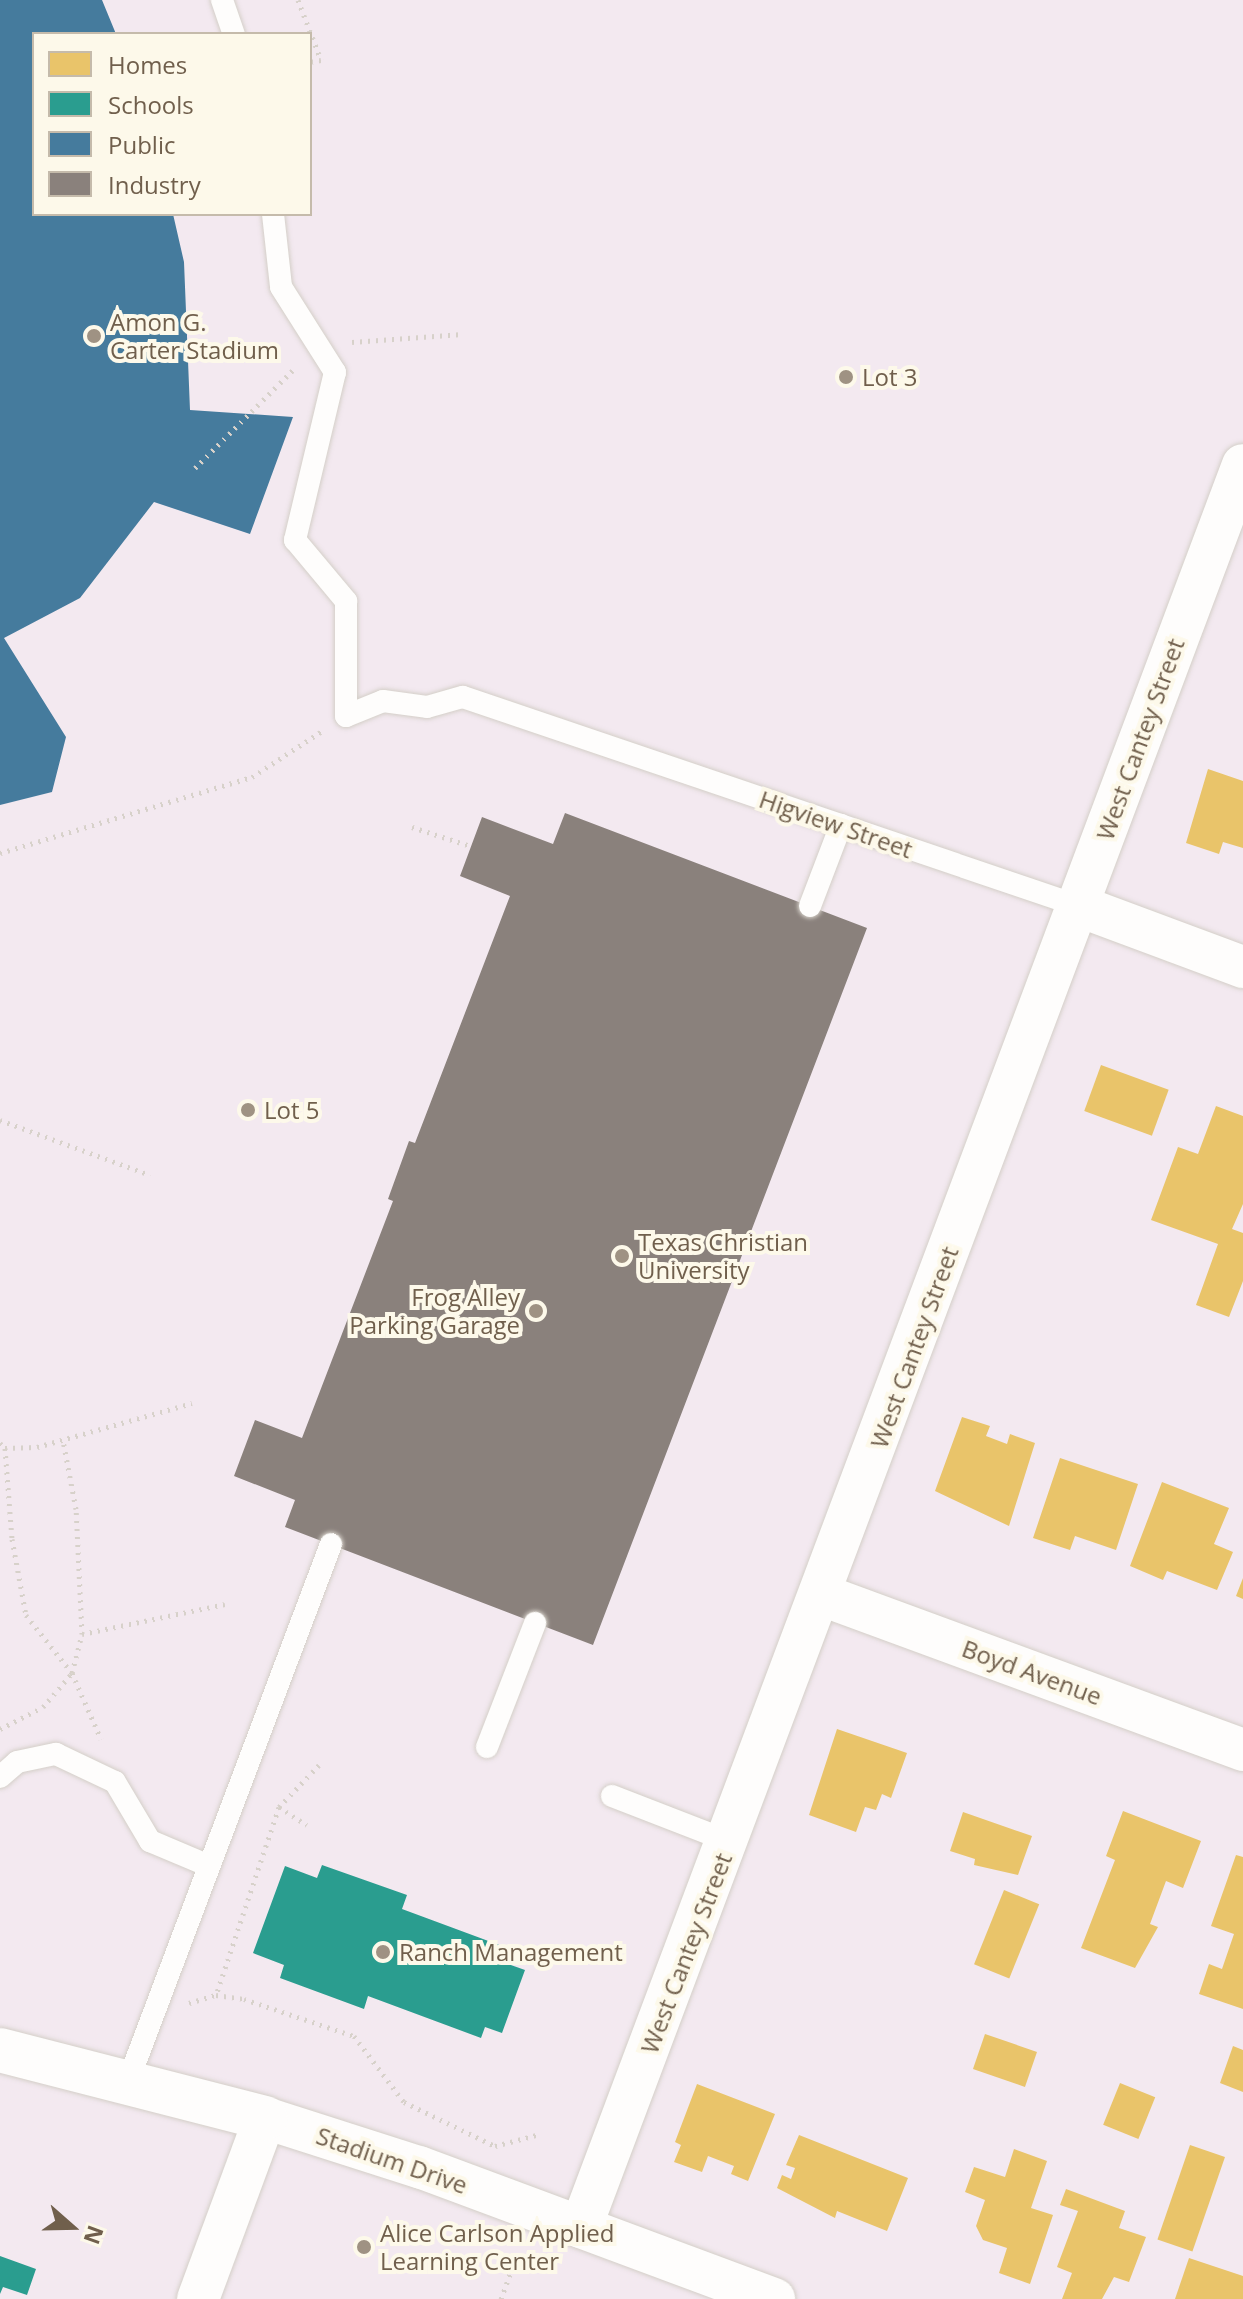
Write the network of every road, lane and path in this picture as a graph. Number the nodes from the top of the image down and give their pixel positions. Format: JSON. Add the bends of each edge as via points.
{"nodes":[{"id":1,"x":222,"y":0,"type":"edge"},
{"id":2,"x":298,"y":0,"type":"edge"},
{"id":3,"x":233,"y":32,"type":"edge"},
{"id":4,"x":310,"y":32,"type":"edge"},
{"id":5,"x":312,"y":37,"type":"edge"},
{"id":6,"x":312,"y":62,"type":"edge"},
{"id":7,"x":273,"y":216,"type":"edge"},
{"id":8,"x":1243,"y":465,"type":"edge"},
{"id":9,"x":346,"y":716,"type":"junction"},
{"id":10,"x":841,"y":825,"type":"junction"},
{"id":11,"x":412,"y":827,"type":"dead end"},
{"id":12,"x":471,"y":846,"type":"dead end"},
{"id":13,"x":0,"y":853,"type":"edge"},
{"id":14,"x":810,"y":906,"type":"dead end"},
{"id":15,"x":1079,"y":906,"type":"junction"},
{"id":16,"x":1243,"y":967,"type":"edge"},
{"id":17,"x":0,"y":1120,"type":"edge"},
{"id":18,"x":150,"y":1175,"type":"dead end"},
{"id":19,"x":192,"y":1403,"type":"dead end"},
{"id":20,"x":63,"y":1440,"type":"junction"},
{"id":21,"x":2,"y":1446,"type":"edge"},
{"id":22,"x":331,"y":1544,"type":"dead end"},
{"id":23,"x":822,"y":1595,"type":"junction"},
{"id":24,"x":225,"y":1604,"type":"dead end"},
{"id":25,"x":535,"y":1623,"type":"dead end"},
{"id":26,"x":82,"y":1634,"type":"junction"},
{"id":27,"x":72,"y":1673,"type":"junction"},
{"id":28,"x":0,"y":1729,"type":"edge"},
{"id":29,"x":487,"y":1747,"type":"dead end"},
{"id":30,"x":1243,"y":1750,"type":"edge"},
{"id":31,"x":319,"y":1765,"type":"dead end"},
{"id":32,"x":0,"y":1777,"type":"edge"},
{"id":33,"x":115,"y":1782,"type":"junction"},
{"id":34,"x":612,"y":1796,"type":"dead end"},
{"id":35,"x":279,"y":1807,"type":"junction"},
{"id":36,"x":307,"y":1825,"type":"dead end"},
{"id":37,"x":728,"y":1841,"type":"junction"},
{"id":38,"x":207,"y":1865,"type":"junction"},
{"id":39,"x":0,"y":2050,"type":"edge"},
{"id":40,"x":127,"y":2084,"type":"junction"},
{"id":41,"x":265,"y":2118,"type":"junction"},
{"id":42,"x":540,"y":2134,"type":"dead end"},
{"id":43,"x":581,"y":2227,"type":"junction"},
{"id":44,"x":514,"y":2263,"type":"dead end"},
{"id":45,"x":198,"y":2299,"type":"edge"},
{"id":46,"x":501,"y":2299,"type":"edge"},
{"id":47,"x":774,"y":2299,"type":"edge"}],
"edges":[{"from":1,"to":3,"type":"lane"},
{"from":2,"to":4,"type":"path"},
{"from":5,"to":6,"type":"path","via":[[321,60]]},
{"from":7,"to":9,"type":"lane","via":[[281,287],[335,372],[295,540],[346,601]]},
{"from":8,"to":15,"type":"street","name":"West Cantey Street"},
{"from":9,"to":10,"type":"lane","name":"Higview Street","via":[[383,701],[427,707],[463,697]]},
{"from":9,"to":13,"type":"path","via":[[252,777]]},
{"from":10,"to":14,"type":"lane"},
{"from":10,"to":15,"type":"lane","name":"Higview Street"},
{"from":11,"to":12,"type":"path"},
{"from":15,"to":16,"type":"street","name":"Higview Street"},
{"from":15,"to":23,"type":"street","name":"West Cantey Street"},
{"from":17,"to":18,"type":"path"},
{"from":19,"to":20,"type":"path"},
{"from":20,"to":21,"type":"path"},
{"from":20,"to":26,"type":"path","via":[[76,1509]]},
{"from":21,"to":27,"type":"path","via":[[26,1615]]},
{"from":22,"to":38,"type":"lane"},
{"from":23,"to":30,"type":"street","name":"Boyd Avenue"},
{"from":23,"to":37,"type":"street","name":"West Cantey Street"},
{"from":24,"to":26,"type":"path"},
{"from":25,"to":29,"type":"lane"},
{"from":26,"to":27,"type":"path"},
{"from":27,"to":28,"type":"path","via":[[43,1707]]},
{"from":27,"to":33,"type":"path"},
{"from":31,"to":35,"type":"path"},
{"from":32,"to":33,"type":"lane","via":[[17,1762],[56,1754]]},
{"from":33,"to":38,"type":"lane","via":[[150,1841]]},
{"from":34,"to":37,"type":"lane"},
{"from":35,"to":36,"type":"path"},
{"from":35,"to":42,"type":"path","via":[[216,1995],[244,1999],[354,2036],[404,2102],[495,2146]]},
{"from":37,"to":43,"type":"street","name":"West Cantey Street"},
{"from":38,"to":40,"type":"lane"},
{"from":39,"to":40,"type":"street","name":"Stadium Drive"},
{"from":40,"to":41,"type":"street","name":"Stadium Drive"},
{"from":41,"to":43,"type":"street","name":"Stadium Drive"},
{"from":41,"to":45,"type":"street"},
{"from":43,"to":47,"type":"street","name":"Stadium Drive"},
{"from":44,"to":46,"type":"path"}]}
